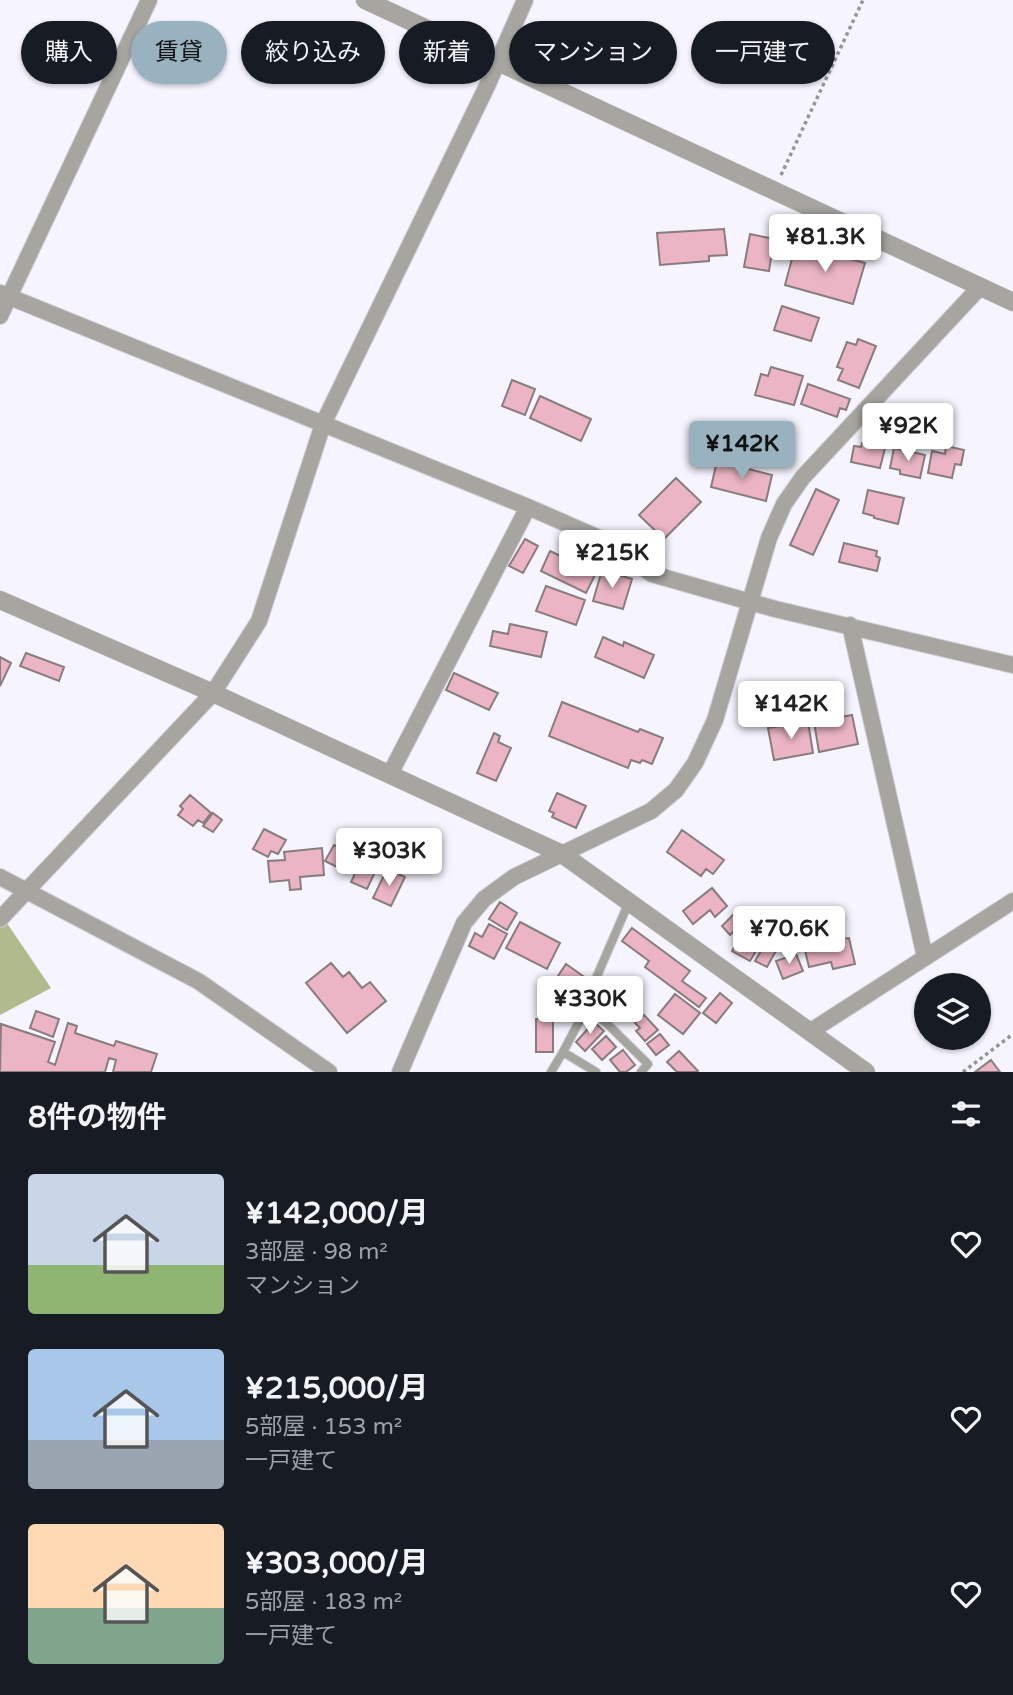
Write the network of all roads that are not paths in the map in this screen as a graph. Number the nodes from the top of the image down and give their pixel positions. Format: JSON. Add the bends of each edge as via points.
{"nodes":[{"id":1,"x":149,"y":0,"type":"edge"},
{"id":2,"x":365,"y":0,"type":"edge"},
{"id":3,"x":525,"y":0,"type":"edge"},
{"id":4,"x":497,"y":61,"type":"junction"},
{"id":5,"x":979,"y":287,"type":"junction"},
{"id":6,"x":4,"y":295,"type":"edge"},
{"id":7,"x":1013,"y":302,"type":"edge"},
{"id":8,"x":0,"y":316,"type":"edge"},
{"id":9,"x":323,"y":424,"type":"junction"},
{"id":10,"x":528,"y":507,"type":"junction"},
{"id":11,"x":0,"y":600,"type":"edge"},
{"id":12,"x":750,"y":602,"type":"junction"},
{"id":13,"x":850,"y":625,"type":"junction"},
{"id":14,"x":1013,"y":665,"type":"edge"},
{"id":15,"x":213,"y":694,"type":"junction"},
{"id":16,"x":390,"y":774,"type":"junction"},
{"id":17,"x":562,"y":854,"type":"junction"},
{"id":18,"x":0,"y":877,"type":"edge"},
{"id":19,"x":27,"y":890,"type":"junction"},
{"id":20,"x":1013,"y":901,"type":"edge"},
{"id":21,"x":629,"y":902,"type":"junction"},
{"id":22,"x":0,"y":919,"type":"edge"},
{"id":23,"x":925,"y":957,"type":"junction"},
{"id":24,"x":588,"y":1005,"type":"junction"},
{"id":25,"x":811,"y":1031,"type":"junction"},
{"id":26,"x":563,"y":1052,"type":"junction"},
{"id":27,"x":329,"y":1072,"type":"edge"},
{"id":28,"x":400,"y":1072,"type":"edge"},
{"id":29,"x":551,"y":1072,"type":"edge"},
{"id":30,"x":596,"y":1072,"type":"edge"},
{"id":31,"x":641,"y":1072,"type":"edge"},
{"id":32,"x":866,"y":1072,"type":"edge"}],
"edges":[{"from":1,"to":6,"type":"street"},
{"from":2,"to":4,"type":"street"},
{"from":3,"to":4,"type":"street"},
{"from":4,"to":5,"type":"street"},
{"from":4,"to":9,"type":"street"},
{"from":5,"to":7,"type":"street"},
{"from":5,"to":12,"type":"street","via":[[803,477],[769,538]]},
{"from":6,"to":8,"type":"street"},
{"from":6,"to":9,"type":"street"},
{"from":9,"to":10,"type":"street"},
{"from":9,"to":15,"type":"street","via":[[259,621]]},
{"from":10,"to":12,"type":"street","via":[[599,538],[652,574]]},
{"from":10,"to":16,"type":"street"},
{"from":11,"to":15,"type":"street"},
{"from":12,"to":13,"type":"street"},
{"from":12,"to":17,"type":"street","via":[[715,720],[676,790],[650,811]]},
{"from":13,"to":14,"type":"street"},
{"from":13,"to":23,"type":"street"},
{"from":15,"to":16,"type":"street"},
{"from":15,"to":19,"type":"street"},
{"from":16,"to":17,"type":"street"},
{"from":17,"to":21,"type":"street"},
{"from":17,"to":28,"type":"street","via":[[514,877],[484,899],[464,923]]},
{"from":18,"to":19,"type":"street"},
{"from":19,"to":22,"type":"street"},
{"from":19,"to":27,"type":"street","via":[[198,981]]},
{"from":20,"to":23,"type":"street"},
{"from":21,"to":24,"type":"lane"},
{"from":21,"to":25,"type":"street"},
{"from":23,"to":25,"type":"street"},
{"from":24,"to":26,"type":"lane"},
{"from":24,"to":31,"type":"lane","via":[[648,1064]]},
{"from":25,"to":32,"type":"street"},
{"from":26,"to":29,"type":"lane"},
{"from":26,"to":30,"type":"lane"}]}
